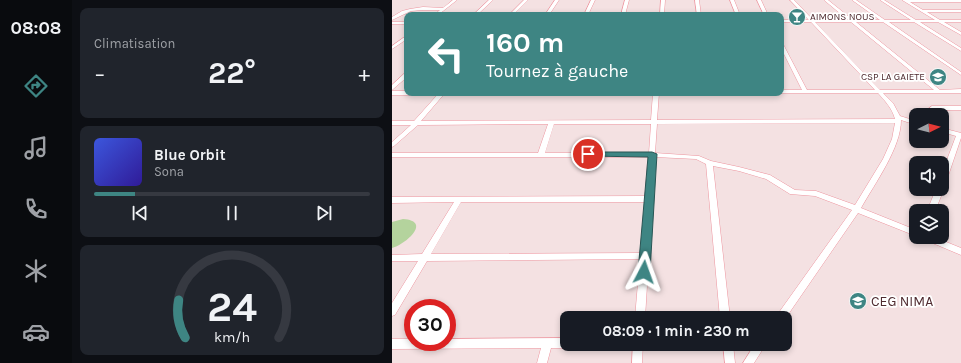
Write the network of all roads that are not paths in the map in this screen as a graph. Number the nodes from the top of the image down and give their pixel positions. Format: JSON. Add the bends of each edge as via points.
{"nodes":[{"id":1,"x":455,"y":0,"type":"edge"},
{"id":2,"x":491,"y":0,"type":"edge"},
{"id":3,"x":526,"y":0,"type":"edge"},
{"id":4,"x":558,"y":0,"type":"edge"},
{"id":5,"x":593,"y":0,"type":"edge"},
{"id":6,"x":627,"y":0,"type":"edge"},
{"id":7,"x":663,"y":0,"type":"edge"},
{"id":8,"x":697,"y":0,"type":"edge"},
{"id":9,"x":732,"y":0,"type":"edge"},
{"id":10,"x":759,"y":0,"type":"edge"},
{"id":11,"x":792,"y":0,"type":"edge"},
{"id":12,"x":826,"y":0,"type":"edge"},
{"id":13,"x":854,"y":0,"type":"edge"},
{"id":14,"x":882,"y":0,"type":"edge"},
{"id":15,"x":905,"y":1,"type":"edge"},
{"id":16,"x":961,"y":1,"type":"edge"},
{"id":17,"x":444,"y":9,"type":"junction"},
{"id":18,"x":923,"y":11,"type":"junction"},
{"id":19,"x":961,"y":11,"type":"edge"},
{"id":20,"x":440,"y":12,"type":"edge"},
{"id":21,"x":478,"y":12,"type":"edge"},
{"id":22,"x":514,"y":12,"type":"edge"},
{"id":23,"x":549,"y":12,"type":"edge"},
{"id":24,"x":587,"y":12,"type":"edge"},
{"id":25,"x":624,"y":12,"type":"edge"},
{"id":26,"x":662,"y":12,"type":"edge"},
{"id":27,"x":699,"y":12,"type":"edge"},
{"id":28,"x":737,"y":12,"type":"edge"},
{"id":29,"x":765,"y":12,"type":"edge"},
{"id":30,"x":392,"y":20,"type":"edge"},
{"id":31,"x":784,"y":21,"type":"edge"},
{"id":32,"x":812,"y":21,"type":"junction"},
{"id":33,"x":852,"y":21,"type":"junction"},
{"id":34,"x":884,"y":21,"type":"junction"},
{"id":35,"x":916,"y":21,"type":"junction"},
{"id":36,"x":940,"y":21,"type":"junction"},
{"id":37,"x":961,"y":21,"type":"edge"},
{"id":38,"x":392,"y":23,"type":"edge"},
{"id":39,"x":404,"y":23,"type":"edge"},
{"id":40,"x":961,"y":33,"type":"edge"},
{"id":41,"x":404,"y":39,"type":"edge"},
{"id":42,"x":392,"y":48,"type":"edge"},
{"id":43,"x":784,"y":50,"type":"edge"},
{"id":44,"x":961,"y":50,"type":"edge"},
{"id":45,"x":961,"y":74,"type":"edge"},
{"id":46,"x":404,"y":77,"type":"edge"},
{"id":47,"x":392,"y":88,"type":"edge"},
{"id":48,"x":879,"y":91,"type":"junction"},
{"id":49,"x":939,"y":91,"type":"junction"},
{"id":50,"x":961,"y":91,"type":"edge"},
{"id":51,"x":784,"y":92,"type":"edge"},
{"id":52,"x":805,"y":92,"type":"junction"},
{"id":53,"x":392,"y":94,"type":"edge"},
{"id":54,"x":404,"y":94,"type":"edge"},
{"id":55,"x":439,"y":96,"type":"edge"},
{"id":56,"x":656,"y":96,"type":"edge"},
{"id":57,"x":949,"y":108,"type":"edge"},
{"id":58,"x":961,"y":108,"type":"edge"},
{"id":59,"x":898,"y":119,"type":"junction"},
{"id":60,"x":909,"y":121,"type":"edge"},
{"id":61,"x":552,"y":122,"type":"junction"},
{"id":62,"x":654,"y":122,"type":"junction"},
{"id":63,"x":392,"y":123,"type":"edge"},
{"id":64,"x":416,"y":123,"type":"junction"},
{"id":65,"x":950,"y":132,"type":"edge"},
{"id":66,"x":960,"y":135,"type":"edge"},
{"id":67,"x":392,"y":145,"type":"edge"},
{"id":68,"x":652,"y":154,"type":"junction"},
{"id":69,"x":392,"y":155,"type":"edge"},
{"id":70,"x":541,"y":155,"type":"junction"},
{"id":71,"x":709,"y":163,"type":"junction"},
{"id":72,"x":949,"y":164,"type":"edge"},
{"id":73,"x":649,"y":199,"type":"junction"},
{"id":74,"x":392,"y":200,"type":"edge"},
{"id":75,"x":459,"y":200,"type":"junction"},
{"id":76,"x":857,"y":209,"type":"junction"},
{"id":77,"x":909,"y":230,"type":"edge"},
{"id":78,"x":942,"y":244,"type":"edge"},
{"id":79,"x":961,"y":252,"type":"edge"},
{"id":80,"x":645,"y":256,"type":"junction"},
{"id":81,"x":392,"y":258,"type":"edge"},
{"id":82,"x":424,"y":258,"type":"junction"},
{"id":83,"x":641,"y":311,"type":"edge"},
{"id":84,"x":724,"y":311,"type":"edge"},
{"id":85,"x":785,"y":311,"type":"edge"},
{"id":86,"x":392,"y":312,"type":"edge"},
{"id":87,"x":560,"y":342,"type":"edge"},
{"id":88,"x":547,"y":343,"type":"junction"},
{"id":89,"x":392,"y":344,"type":"edge"},
{"id":90,"x":638,"y":351,"type":"edge"},
{"id":91,"x":729,"y":351,"type":"edge"},
{"id":92,"x":756,"y":351,"type":"edge"},
{"id":93,"x":542,"y":363,"type":"edge"},
{"id":94,"x":637,"y":363,"type":"edge"},
{"id":95,"x":730,"y":363,"type":"edge"},
{"id":96,"x":748,"y":363,"type":"edge"}],
"edges":[{"from":1,"to":17,"type":"street"},
{"from":2,"to":21,"type":"street"},
{"from":3,"to":22,"type":"street"},
{"from":4,"to":23,"type":"street"},
{"from":5,"to":24,"type":"street"},
{"from":6,"to":25,"type":"street"},
{"from":7,"to":26,"type":"street"},
{"from":8,"to":27,"type":"street"},
{"from":9,"to":28,"type":"street"},
{"from":10,"to":29,"type":"street"},
{"from":11,"to":32,"type":"street"},
{"from":12,"to":33,"type":"street"},
{"from":13,"to":34,"type":"street"},
{"from":14,"to":35,"type":"street"},
{"from":15,"to":16,"type":"street"},
{"from":15,"to":18,"type":"street"},
{"from":17,"to":20,"type":"street"},
{"from":17,"to":30,"type":"street","via":[[411,9],[400,13]]},
{"from":18,"to":19,"type":"street"},
{"from":18,"to":36,"type":"street"},
{"from":31,"to":32,"type":"street"},
{"from":32,"to":33,"type":"street"},
{"from":32,"to":48,"type":"street"},
{"from":33,"to":34,"type":"street"},
{"from":33,"to":49,"type":"street"},
{"from":34,"to":35,"type":"street"},
{"from":34,"to":45,"type":"street"},
{"from":35,"to":36,"type":"street"},
{"from":35,"to":44,"type":"street"},
{"from":36,"to":37,"type":"street"},
{"from":36,"to":40,"type":"street"},
{"from":38,"to":39,"type":"street"},
{"from":41,"to":42,"type":"street"},
{"from":43,"to":52,"type":"street"},
{"from":46,"to":47,"type":"street"},
{"from":48,"to":49,"type":"street"},
{"from":48,"to":52,"type":"street"},
{"from":48,"to":59,"type":"street","via":[[891,104]]},
{"from":49,"to":50,"type":"street"},
{"from":51,"to":52,"type":"street"},
{"from":53,"to":54,"type":"street"},
{"from":55,"to":64,"type":"street"},
{"from":56,"to":62,"type":"street"},
{"from":57,"to":58,"type":"street"},
{"from":59,"to":60,"type":"street"},
{"from":59,"to":62,"type":"street"},
{"from":59,"to":76,"type":"street","via":[[895,139],[886,159]]},
{"from":61,"to":62,"type":"street"},
{"from":61,"to":64,"type":"street"},
{"from":61,"to":70,"type":"street"},
{"from":62,"to":68,"type":"street"},
{"from":63,"to":64,"type":"street"},
{"from":64,"to":67,"type":"street"},
{"from":65,"to":66,"type":"street"},
{"from":66,"to":72,"type":"street"},
{"from":68,"to":70,"type":"street"},
{"from":68,"to":71,"type":"street","via":[[697,157]]},
{"from":68,"to":73,"type":"street"},
{"from":69,"to":70,"type":"street"},
{"from":71,"to":76,"type":"street","via":[[768,177],[793,192],[816,194]]},
{"from":71,"to":84,"type":"street"},
{"from":73,"to":75,"type":"street"},
{"from":73,"to":80,"type":"street"},
{"from":74,"to":75,"type":"street"},
{"from":75,"to":82,"type":"street"},
{"from":76,"to":77,"type":"street"},
{"from":76,"to":85,"type":"street"},
{"from":78,"to":79,"type":"street"},
{"from":80,"to":82,"type":"street"},
{"from":80,"to":83,"type":"street"},
{"from":81,"to":82,"type":"street"},
{"from":82,"to":86,"type":"street"},
{"from":87,"to":88,"type":"street"},
{"from":88,"to":89,"type":"street"},
{"from":88,"to":93,"type":"street"},
{"from":90,"to":94,"type":"street"},
{"from":91,"to":95,"type":"street"},
{"from":92,"to":96,"type":"street"}]}
